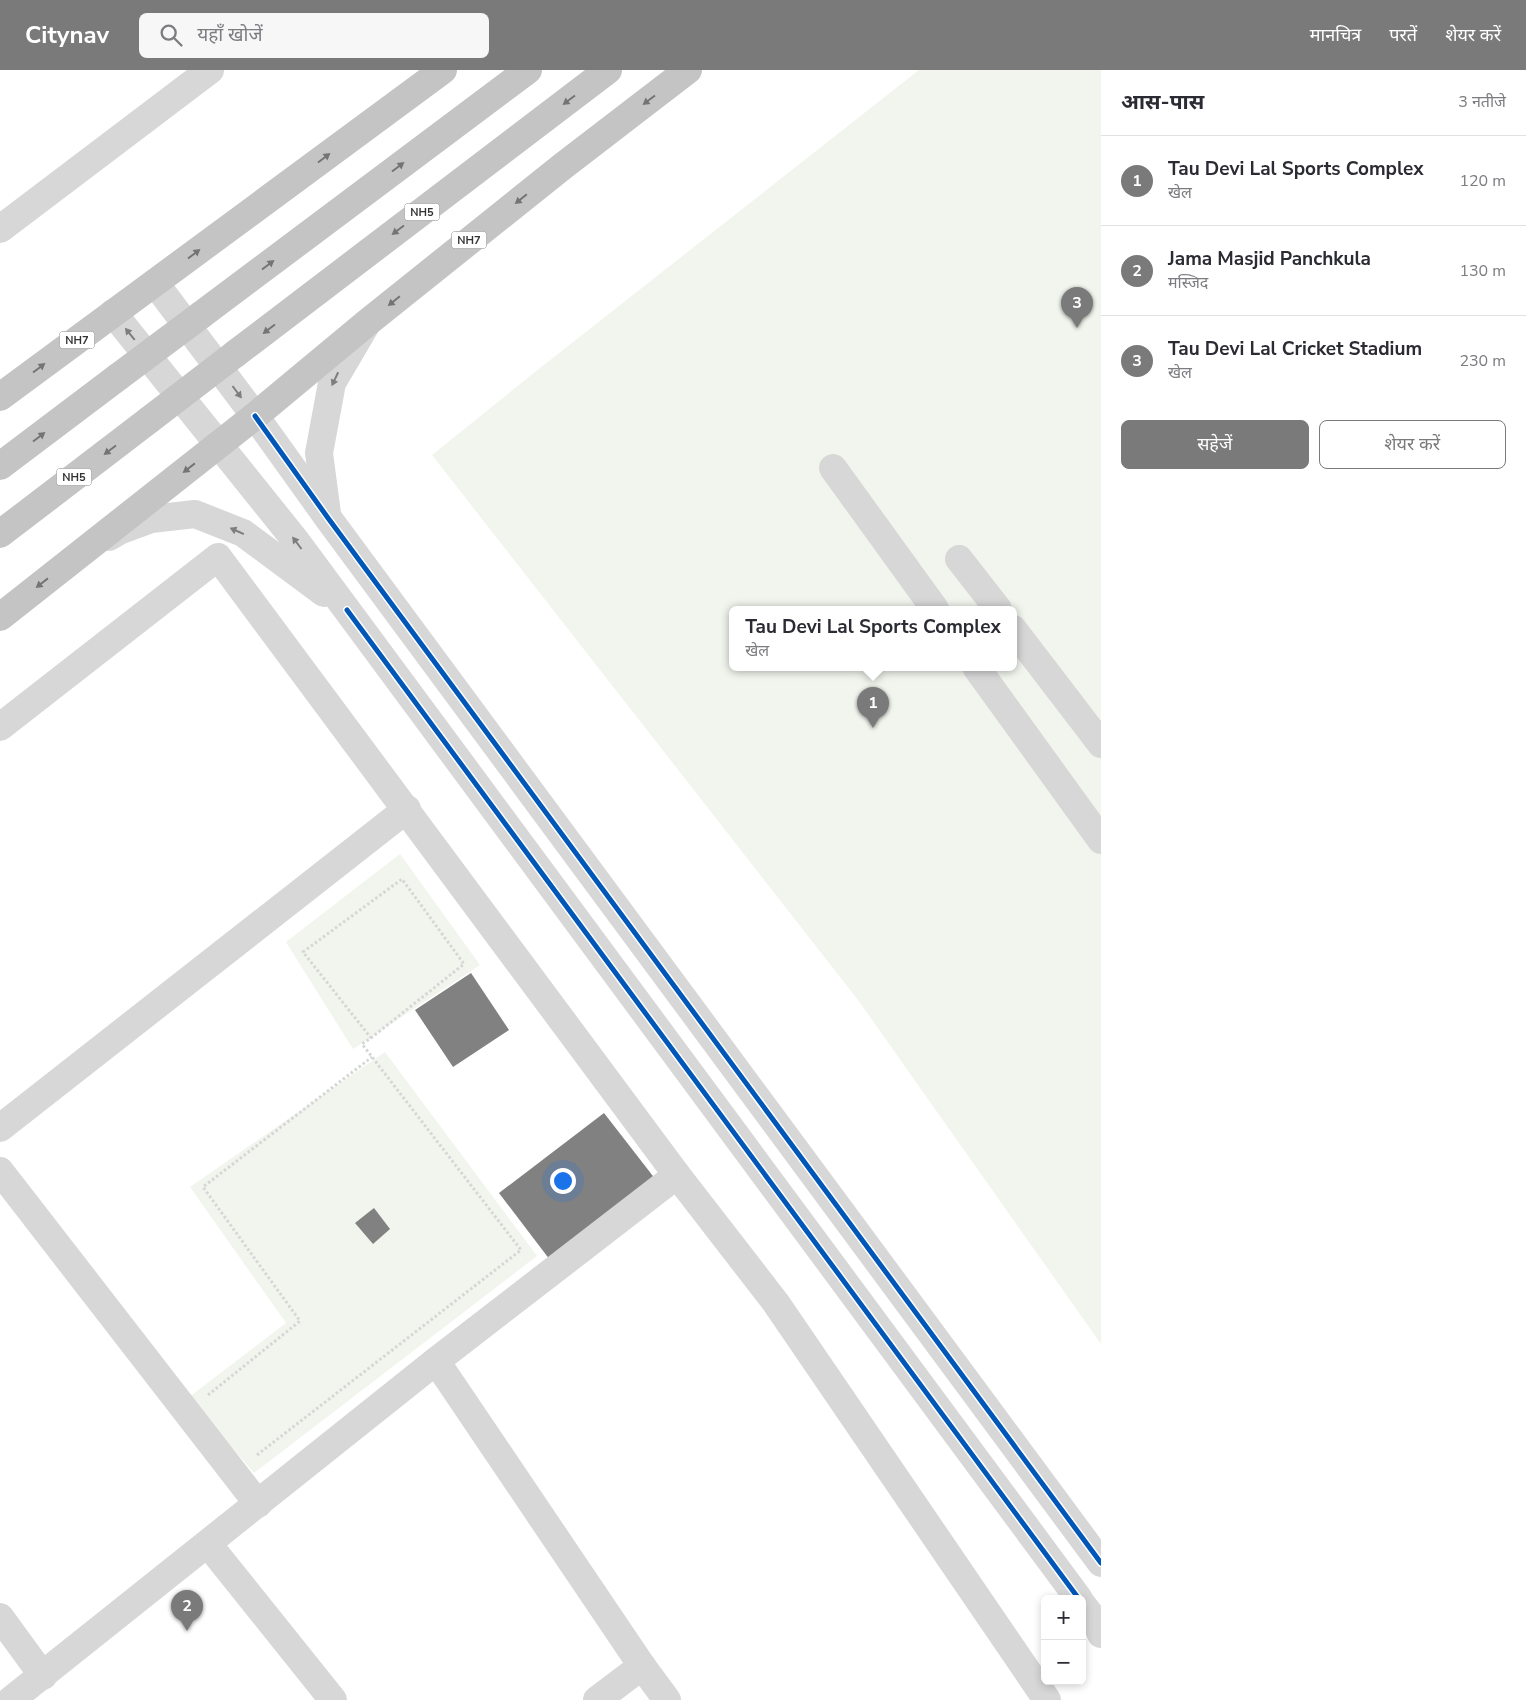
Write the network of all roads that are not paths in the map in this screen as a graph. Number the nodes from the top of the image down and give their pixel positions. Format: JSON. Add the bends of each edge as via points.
{"nodes":[{"id":1,"x":210,"y":70,"type":"edge"},
{"id":2,"x":443,"y":70,"type":"edge"},
{"id":3,"x":528,"y":70,"type":"edge"},
{"id":4,"x":608,"y":70,"type":"edge"},
{"id":5,"x":688,"y":70,"type":"edge"},
{"id":6,"x":0,"y":229,"type":"edge"},
{"id":7,"x":155,"y":284,"type":"junction"},
{"id":8,"x":113,"y":313,"type":"junction"},
{"id":9,"x":368,"y":322,"type":"junction"},
{"id":10,"x":0,"y":397,"type":"edge"},
{"id":11,"x":255,"y":416,"type":"junction"},
{"id":12,"x":219,"y":445,"type":"junction"},
{"id":13,"x":0,"y":466,"type":"edge"},
{"id":14,"x":833,"y":468,"type":"dead end"},
{"id":15,"x":328,"y":518,"type":"junction"},
{"id":16,"x":0,"y":534,"type":"edge"},
{"id":17,"x":80,"y":553,"type":"junction"},
{"id":18,"x":959,"y":559,"type":"dead end"},
{"id":19,"x":933,"y":606,"type":"edge"},
{"id":20,"x":996,"y":606,"type":"edge"},
{"id":21,"x":347,"y":610,"type":"junction"},
{"id":22,"x":0,"y":616,"type":"edge"},
{"id":23,"x":1017,"y":634,"type":"edge"},
{"id":24,"x":979,"y":671,"type":"edge"},
{"id":25,"x":0,"y":727,"type":"edge"},
{"id":26,"x":1101,"y":744,"type":"edge"},
{"id":27,"x":407,"y":809,"type":"junction"},
{"id":28,"x":1101,"y":840,"type":"edge"},
{"id":29,"x":0,"y":1128,"type":"edge"},
{"id":30,"x":0,"y":1171,"type":"edge"},
{"id":31,"x":678,"y":1175,"type":"junction"},
{"id":32,"x":436,"y":1361,"type":"junction"},
{"id":33,"x":258,"y":1504,"type":"junction"},
{"id":34,"x":208,"y":1544,"type":"junction"},
{"id":35,"x":1101,"y":1563,"type":"edge"},
{"id":36,"x":1076,"y":1595,"type":"edge"},
{"id":37,"x":0,"y":1617,"type":"edge"},
{"id":38,"x":642,"y":1666,"type":"junction"},
{"id":39,"x":43,"y":1676,"type":"junction"},
{"id":40,"x":11,"y":1700,"type":"edge"},
{"id":41,"x":333,"y":1700,"type":"edge"},
{"id":42,"x":597,"y":1700,"type":"edge"},
{"id":43,"x":666,"y":1700,"type":"edge"},
{"id":44,"x":1046,"y":1700,"type":"edge"}],
"edges":[{"from":1,"to":6,"type":"street"},
{"from":7,"to":2,"type":"highway","number":"NH7","one_way":true},
{"from":13,"to":3,"type":"highway","one_way":true,"bridge":true},
{"from":4,"to":16,"type":"highway","number":"NH5","one_way":true,"bridge":true},
{"from":5,"to":9,"type":"highway","number":"NH7","one_way":true},
{"from":7,"to":8,"type":"highway","number":"NH7"},
{"from":7,"to":11,"type":"street","one_way":true},
{"from":10,"to":8,"type":"highway","number":"NH7","one_way":true},
{"from":12,"to":8,"type":"street","one_way":true},
{"from":9,"to":11,"type":"highway","number":"NH7"},
{"from":9,"to":15,"type":"street","one_way":true,"via":[[332,383],[319,453]]},
{"from":11,"to":12,"type":"highway","number":"NH7"},
{"from":11,"to":15,"type":"street"},
{"from":12,"to":17,"type":"highway","number":"NH7","one_way":true},
{"from":21,"to":12,"type":"street","one_way":true,"via":[[296,540]]},
{"from":14,"to":19,"type":"street"},
{"from":15,"to":35,"type":"street"},
{"from":21,"to":17,"type":"street","one_way":true,"via":[[243,533],[195,514],[151,518],[120,530]]},
{"from":17,"to":22,"type":"highway","number":"NH7","one_way":true},
{"from":18,"to":20,"type":"street"},
{"from":21,"to":36,"type":"street"},
{"from":23,"to":26,"type":"street"},
{"from":24,"to":28,"type":"street"},
{"from":25,"to":27,"type":"street","via":[[218,556]]},
{"from":27,"to":29,"type":"street"},
{"from":27,"to":31,"type":"street"},
{"from":30,"to":33,"type":"street"},
{"from":31,"to":32,"type":"street"},
{"from":31,"to":44,"type":"street","via":[[776,1303]]},
{"from":32,"to":33,"type":"street"},
{"from":32,"to":38,"type":"street"},
{"from":33,"to":34,"type":"street"},
{"from":34,"to":39,"type":"street"},
{"from":34,"to":41,"type":"street"},
{"from":37,"to":39,"type":"street"},
{"from":38,"to":42,"type":"street"},
{"from":38,"to":43,"type":"street"},
{"from":39,"to":40,"type":"street"}]}
